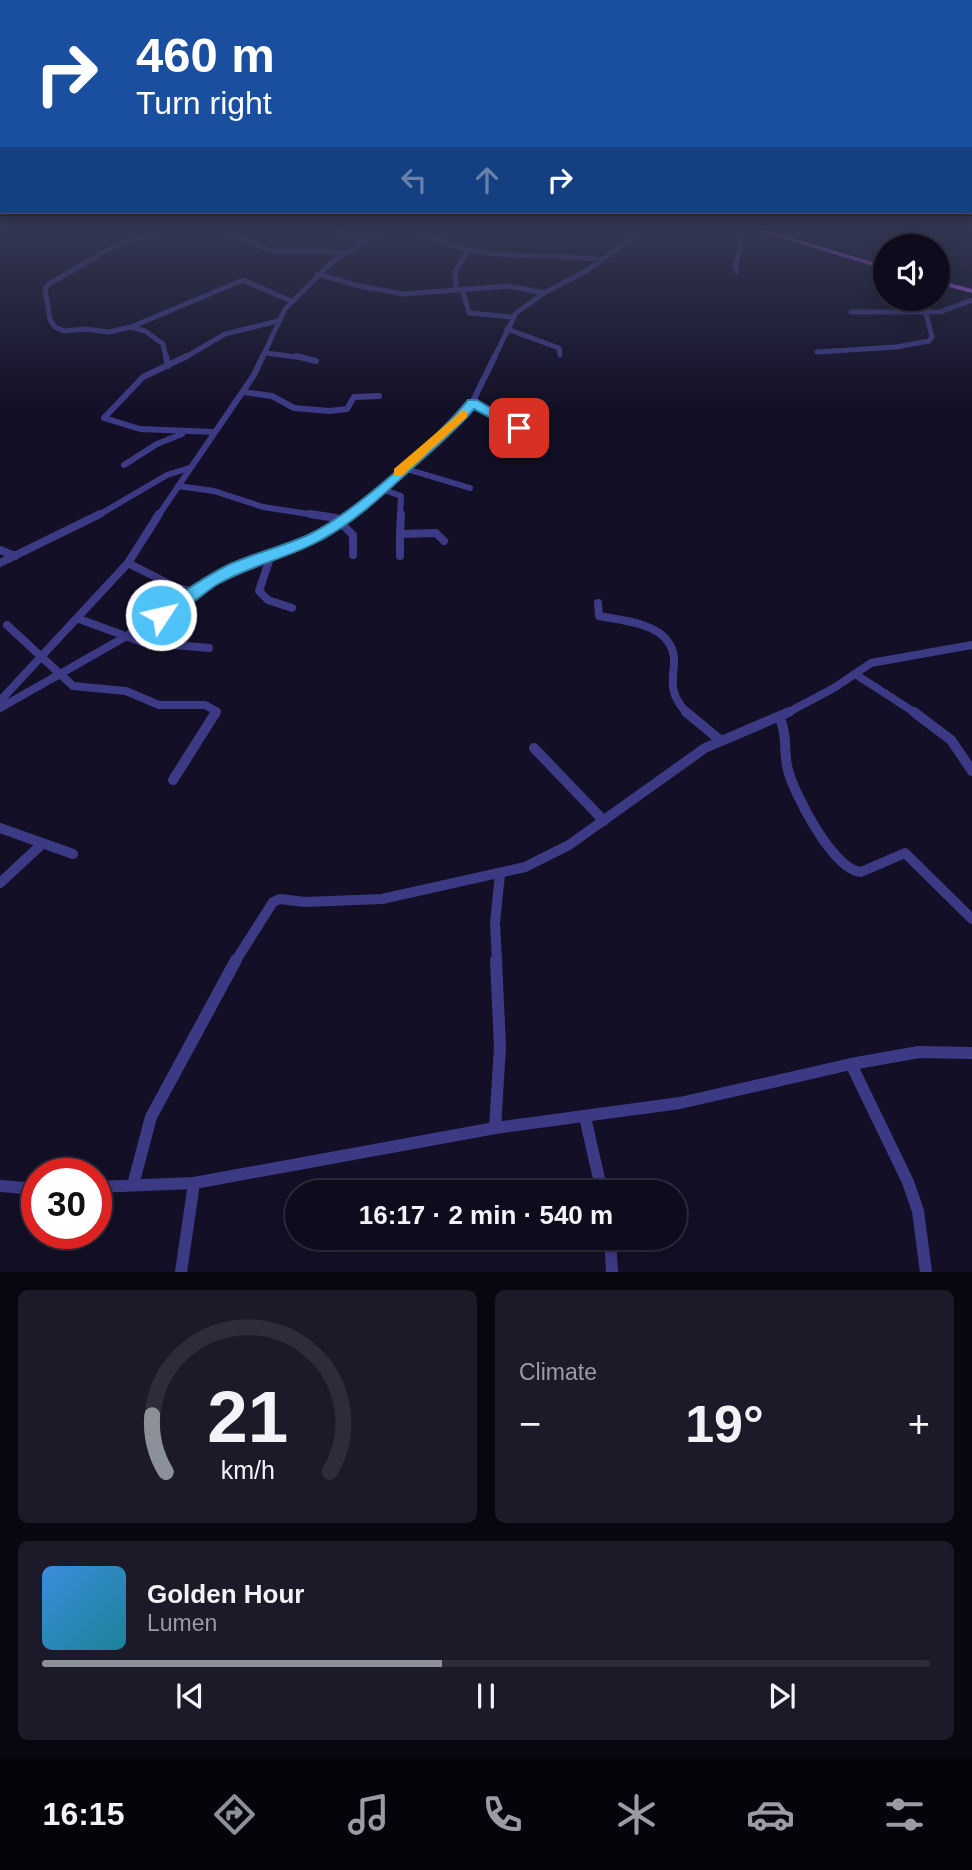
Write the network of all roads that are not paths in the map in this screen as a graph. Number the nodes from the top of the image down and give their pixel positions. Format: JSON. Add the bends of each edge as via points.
{"nodes":[{"id":1,"x":47,"y":290,"type":"edge"},
{"id":2,"x":219,"y":290,"type":"edge"},
{"id":3,"x":273,"y":290,"type":"edge"},
{"id":4,"x":301,"y":290,"type":"edge"},
{"id":5,"x":388,"y":290,"type":"edge"},
{"id":6,"x":437,"y":290,"type":"edge"},
{"id":7,"x":460,"y":290,"type":"edge"},
{"id":8,"x":531,"y":290,"type":"edge"},
{"id":9,"x":550,"y":290,"type":"edge"},
{"id":10,"x":544,"y":293,"type":"junction"},
{"id":11,"x":972,"y":300,"type":"edge"},
{"id":12,"x":291,"y":301,"type":"junction"},
{"id":13,"x":851,"y":312,"type":"dead end"},
{"id":14,"x":926,"y":313,"type":"junction"},
{"id":15,"x":513,"y":317,"type":"junction"},
{"id":16,"x":278,"y":321,"type":"junction"},
{"id":17,"x":136,"y":326,"type":"junction"},
{"id":18,"x":507,"y":329,"type":"junction"},
{"id":19,"x":817,"y":352,"type":"dead end"},
{"id":20,"x":266,"y":353,"type":"junction"},
{"id":21,"x":560,"y":355,"type":"dead end"},
{"id":22,"x":316,"y":361,"type":"dead end"},
{"id":23,"x":168,"y":363,"type":"junction"},
{"id":24,"x":243,"y":392,"type":"junction"},
{"id":25,"x":379,"y":396,"type":"dead end"},
{"id":26,"x":472,"y":403,"type":"junction"},
{"id":27,"x":214,"y":432,"type":"junction"},
{"id":28,"x":182,"y":434,"type":"junction"},
{"id":29,"x":540,"y":436,"type":"dead end"},
{"id":30,"x":124,"y":465,"type":"dead end"},
{"id":31,"x":189,"y":468,"type":"junction"},
{"id":32,"x":403,"y":468,"type":"junction"},
{"id":33,"x":178,"y":486,"type":"junction"},
{"id":34,"x":470,"y":488,"type":"dead end"},
{"id":35,"x":382,"y":489,"type":"junction"},
{"id":36,"x":339,"y":522,"type":"junction"},
{"id":37,"x":400,"y":534,"type":"junction"},
{"id":38,"x":444,"y":541,"type":"dead end"},
{"id":39,"x":0,"y":550,"type":"edge"},
{"id":40,"x":271,"y":555,"type":"junction"},
{"id":41,"x":352,"y":555,"type":"dead end"},
{"id":42,"x":15,"y":556,"type":"junction"},
{"id":43,"x":400,"y":556,"type":"dead end"},
{"id":44,"x":0,"y":563,"type":"edge"},
{"id":45,"x":128,"y":563,"type":"junction"},
{"id":46,"x":194,"y":592,"type":"junction"},
{"id":47,"x":598,"y":603,"type":"dead end"},
{"id":48,"x":292,"y":608,"type":"dead end"},
{"id":49,"x":79,"y":619,"type":"junction"},
{"id":50,"x":7,"y":625,"type":"dead end"},
{"id":51,"x":125,"y":637,"type":"junction"},
{"id":52,"x":972,"y":645,"type":"edge"},
{"id":53,"x":209,"y":648,"type":"dead end"},
{"id":54,"x":42,"y":656,"type":"junction"},
{"id":55,"x":855,"y":674,"type":"junction"},
{"id":56,"x":63,"y":675,"type":"junction"},
{"id":57,"x":0,"y":701,"type":"edge"},
{"id":58,"x":0,"y":708,"type":"edge"},
{"id":59,"x":779,"y":717,"type":"junction"},
{"id":60,"x":720,"y":740,"type":"junction"},
{"id":61,"x":534,"y":748,"type":"dead end"},
{"id":62,"x":972,"y":771,"type":"edge"},
{"id":63,"x":173,"y":780,"type":"dead end"},
{"id":64,"x":604,"y":821,"type":"junction"},
{"id":65,"x":0,"y":828,"type":"edge"},
{"id":66,"x":42,"y":844,"type":"junction"},
{"id":67,"x":73,"y":854,"type":"dead end"},
{"id":68,"x":500,"y":874,"type":"junction"},
{"id":69,"x":0,"y":883,"type":"edge"},
{"id":70,"x":972,"y":919,"type":"edge"},
{"id":71,"x":972,"y":1053,"type":"edge"},
{"id":72,"x":850,"y":1064,"type":"junction"},
{"id":73,"x":585,"y":1116,"type":"junction"},
{"id":74,"x":495,"y":1128,"type":"junction"},
{"id":75,"x":598,"y":1180,"type":"edge"},
{"id":76,"x":194,"y":1183,"type":"junction"},
{"id":77,"x":132,"y":1185,"type":"junction"},
{"id":78,"x":0,"y":1186,"type":"edge"},
{"id":79,"x":112,"y":1186,"type":"edge"},
{"id":80,"x":21,"y":1188,"type":"edge"},
{"id":81,"x":611,"y":1250,"type":"edge"},
{"id":82,"x":181,"y":1272,"type":"edge"},
{"id":83,"x":612,"y":1272,"type":"edge"},
{"id":84,"x":926,"y":1272,"type":"edge"}],
"edges":[{"from":1,"to":17,"type":"street","via":[[50,320],[60,330],[109,332]]},
{"from":2,"to":17,"type":"street"},
{"from":3,"to":12,"type":"street"},
{"from":4,"to":12,"type":"street"},
{"from":5,"to":6,"type":"street","via":[[404,294]]},
{"from":7,"to":15,"type":"street","via":[[469,313]]},
{"from":8,"to":10,"type":"street"},
{"from":9,"to":10,"type":"street"},
{"from":10,"to":15,"type":"street"},
{"from":11,"to":14,"type":"street"},
{"from":12,"to":16,"type":"street"},
{"from":13,"to":14,"type":"street"},
{"from":14,"to":19,"type":"street","via":[[929,341]]},
{"from":15,"to":18,"type":"street"},
{"from":16,"to":20,"type":"street"},
{"from":16,"to":23,"type":"street","via":[[225,334]]},
{"from":17,"to":23,"type":"street","via":[[163,345]]},
{"from":18,"to":21,"type":"street","via":[[548,342],[559,348]]},
{"from":18,"to":26,"type":"street"},
{"from":20,"to":22,"type":"street"},
{"from":20,"to":24,"type":"street"},
{"from":23,"to":28,"type":"street","via":[[136,382],[104,418]]},
{"from":24,"to":25,"type":"street","via":[[272,396],[294,408],[329,411],[347,409],[354,397]]},
{"from":24,"to":27,"type":"street"},
{"from":26,"to":29,"type":"street"},
{"from":26,"to":32,"type":"street"},
{"from":27,"to":28,"type":"street"},
{"from":27,"to":31,"type":"street"},
{"from":28,"to":30,"type":"street"},
{"from":31,"to":33,"type":"street"},
{"from":31,"to":42,"type":"street","via":[[167,475],[113,508]]},
{"from":32,"to":34,"type":"street"},
{"from":32,"to":35,"type":"street"},
{"from":33,"to":36,"type":"street"},
{"from":33,"to":45,"type":"street"},
{"from":35,"to":36,"type":"street"},
{"from":35,"to":37,"type":"street","via":[[401,496]]},
{"from":36,"to":40,"type":"street"},
{"from":36,"to":41,"type":"street","via":[[353,535]]},
{"from":37,"to":38,"type":"street","via":[[436,533]]},
{"from":37,"to":43,"type":"street"},
{"from":39,"to":42,"type":"street"},
{"from":40,"to":46,"type":"street","via":[[235,568]]},
{"from":40,"to":48,"type":"street","via":[[258,593]]},
{"from":42,"to":44,"type":"street"},
{"from":45,"to":46,"type":"street"},
{"from":45,"to":49,"type":"street"},
{"from":46,"to":51,"type":"street"},
{"from":47,"to":60,"type":"street","via":[[598,616],[664,636],[672,652],[673,696]]},
{"from":49,"to":51,"type":"street"},
{"from":49,"to":54,"type":"street"},
{"from":50,"to":54,"type":"street"},
{"from":51,"to":53,"type":"street","via":[[151,646]]},
{"from":51,"to":56,"type":"street"},
{"from":52,"to":55,"type":"street","via":[[889,658]]},
{"from":54,"to":56,"type":"street"},
{"from":54,"to":57,"type":"street"},
{"from":55,"to":59,"type":"street"},
{"from":55,"to":62,"type":"street","via":[[899,700],[951,740]]},
{"from":56,"to":58,"type":"street"},
{"from":56,"to":63,"type":"street","via":[[84,690],[131,692],[160,705],[213,707],[215,717]]},
{"from":59,"to":60,"type":"street"},
{"from":59,"to":70,"type":"street","via":[[785,727],[794,788],[846,867],[862,872],[905,853]]},
{"from":60,"to":64,"type":"street"},
{"from":61,"to":64,"type":"street"},
{"from":64,"to":68,"type":"street","via":[[569,845]]},
{"from":65,"to":66,"type":"street"},
{"from":66,"to":67,"type":"street"},
{"from":66,"to":69,"type":"street"},
{"from":68,"to":74,"type":"street","via":[[495,923],[500,1047]]},
{"from":68,"to":77,"type":"street","via":[[382,899],[273,902],[173,1072],[151,1117]]},
{"from":71,"to":72,"type":"street","via":[[919,1052]]},
{"from":72,"to":73,"type":"street","via":[[680,1103]]},
{"from":72,"to":84,"type":"street","via":[[908,1182],[918,1211]]},
{"from":73,"to":74,"type":"street"},
{"from":73,"to":75,"type":"street"},
{"from":74,"to":76,"type":"street"},
{"from":76,"to":77,"type":"street"},
{"from":76,"to":82,"type":"street"},
{"from":77,"to":79,"type":"street"},
{"from":78,"to":80,"type":"street"},
{"from":81,"to":83,"type":"street"}]}
